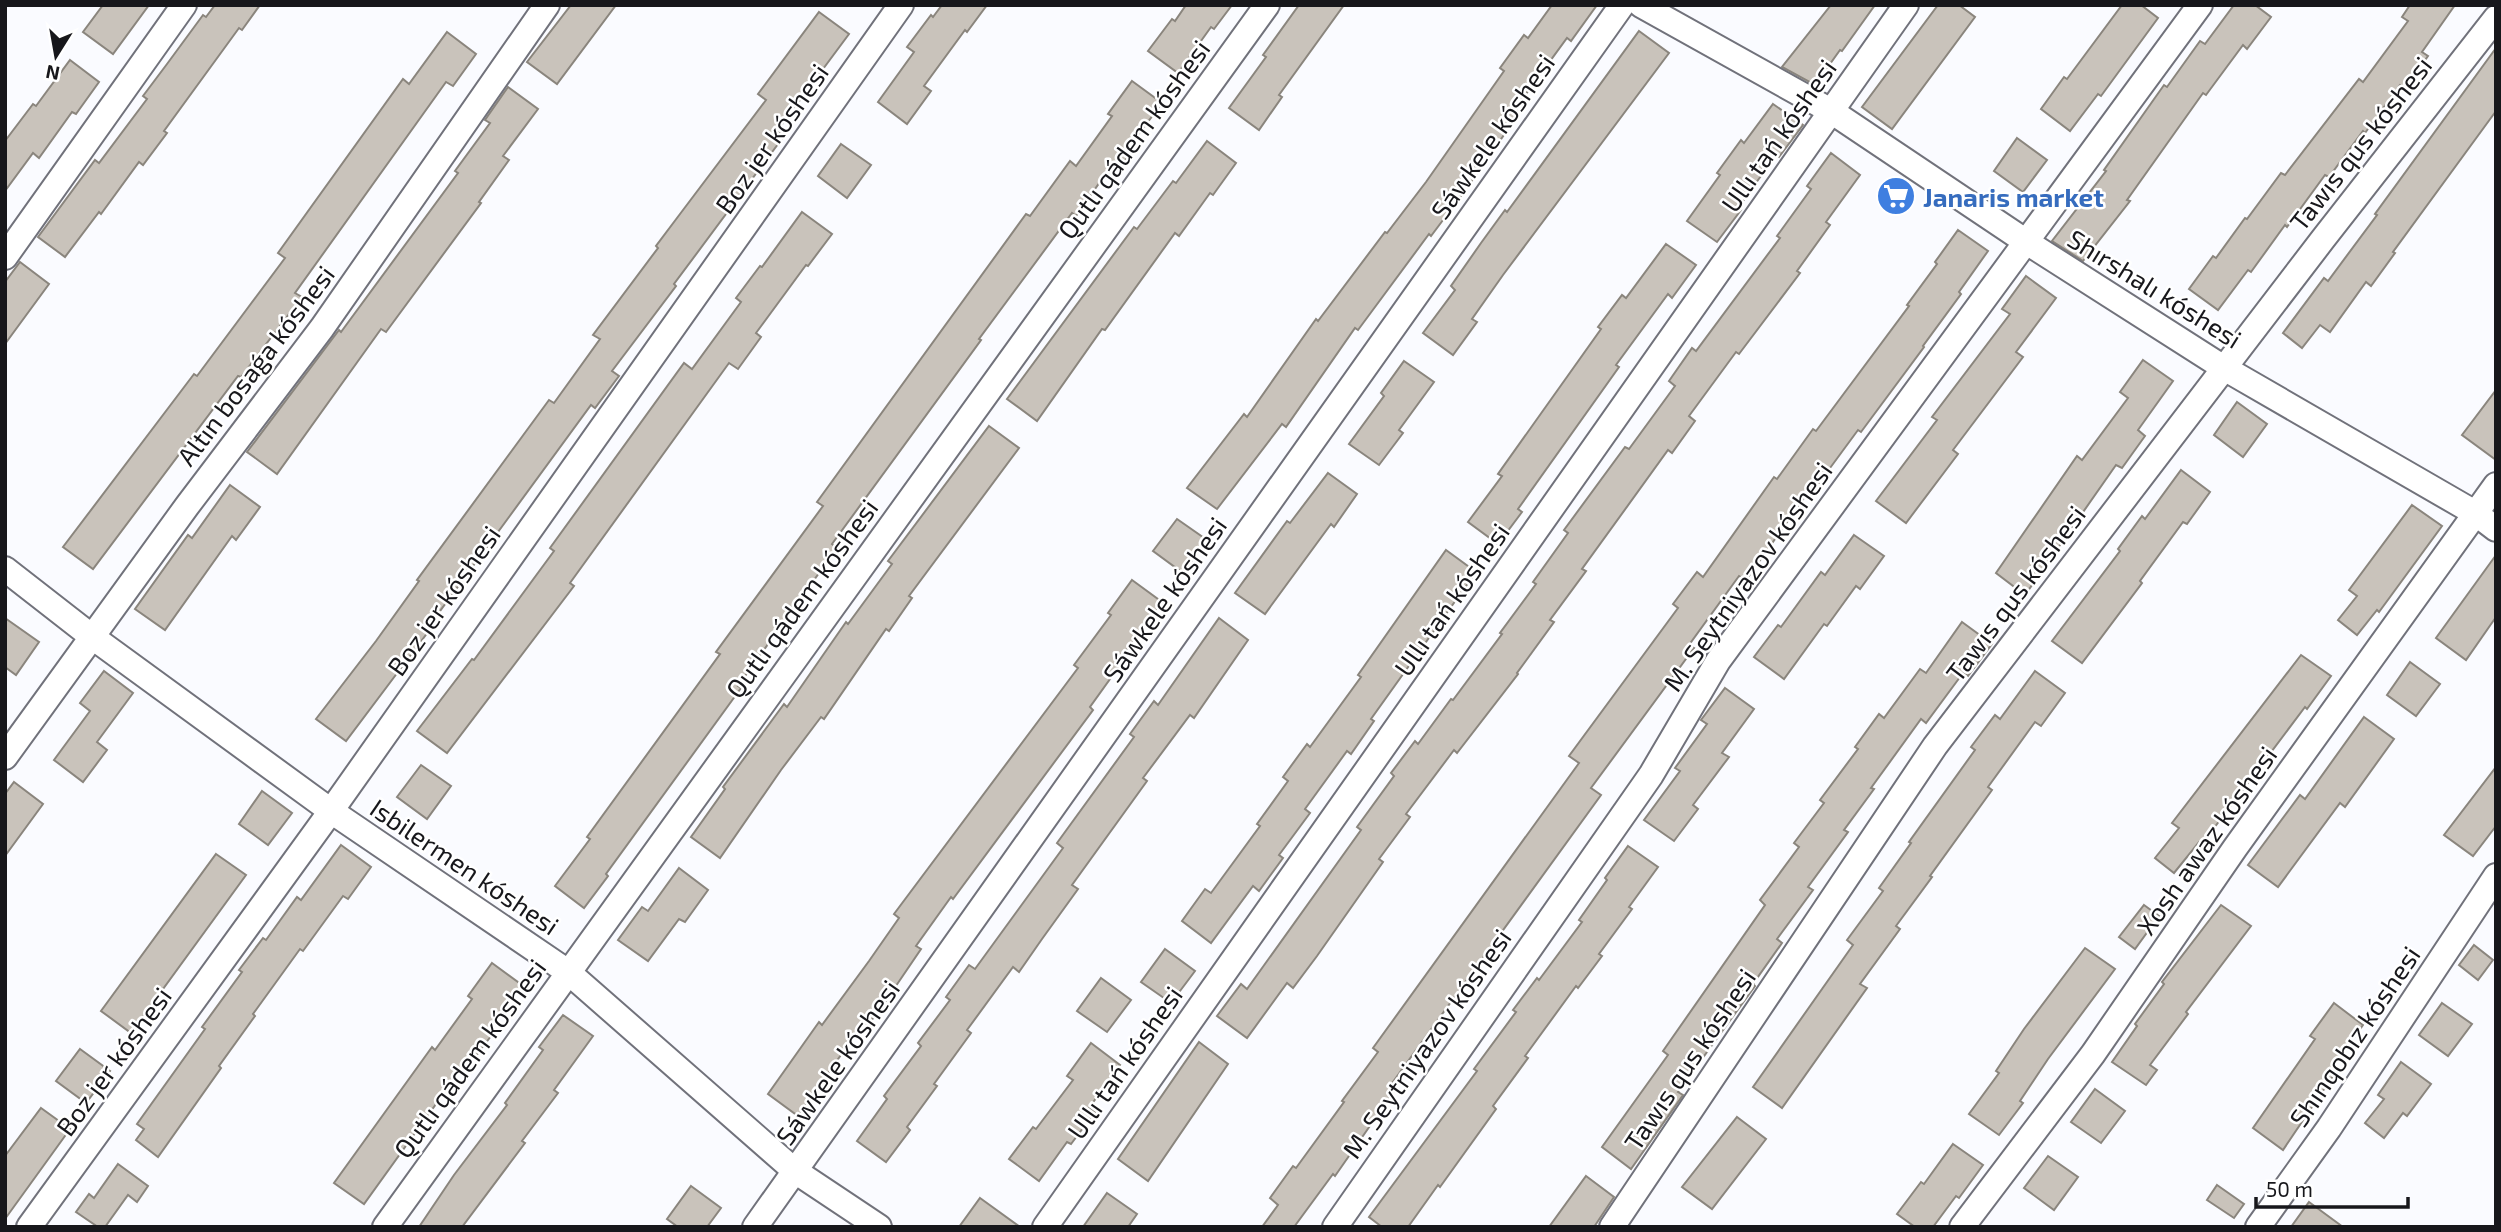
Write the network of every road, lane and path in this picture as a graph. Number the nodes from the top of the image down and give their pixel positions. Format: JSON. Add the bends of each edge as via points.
{"nodes":[{"id":1,"x":184,"y":5,"type":"edge"},
{"id":2,"x":547,"y":5,"type":"edge"},
{"id":3,"x":901,"y":5,"type":"edge"},
{"id":4,"x":1267,"y":5,"type":"edge"},
{"id":5,"x":1622,"y":5,"type":"edge"},
{"id":6,"x":1641,"y":5,"type":"edge"},
{"id":7,"x":1906,"y":5,"type":"edge"},
{"id":8,"x":2200,"y":5,"type":"edge"},
{"id":9,"x":2496,"y":18,"type":"edge"},
{"id":10,"x":1831,"y":111,"type":"junction"},
{"id":11,"x":2025,"y":242,"type":"junction"},
{"id":12,"x":5,"y":257,"type":"edge"},
{"id":13,"x":2224,"y":368,"type":"junction"},
{"id":14,"x":2496,"y":485,"type":"edge"},
{"id":15,"x":2475,"y":513,"type":"junction"},
{"id":16,"x":2496,"y":529,"type":"edge"},
{"id":17,"x":5,"y":569,"type":"edge"},
{"id":18,"x":92,"y":636,"type":"junction"},
{"id":19,"x":5,"y":757,"type":"edge"},
{"id":20,"x":331,"y":811,"type":"junction"},
{"id":21,"x":2496,"y":876,"type":"edge"},
{"id":22,"x":568,"y":972,"type":"junction"},
{"id":23,"x":795,"y":1171,"type":"junction"},
{"id":24,"x":29,"y":1227,"type":"edge"},
{"id":25,"x":385,"y":1227,"type":"edge"},
{"id":26,"x":755,"y":1227,"type":"edge"},
{"id":27,"x":879,"y":1227,"type":"edge"},
{"id":28,"x":1045,"y":1227,"type":"edge"},
{"id":29,"x":1335,"y":1227,"type":"edge"},
{"id":30,"x":1612,"y":1227,"type":"edge"},
{"id":31,"x":1962,"y":1227,"type":"edge"},
{"id":32,"x":2258,"y":1227,"type":"edge"}],
"edges":[{"from":1,"to":12,"type":"street"},
{"from":2,"to":18,"type":"street","name":"Altın bosaǵa kóshesi","via":[[322,328]]},
{"from":3,"to":20,"type":"street","name":"Boz jer kóshesi"},
{"from":4,"to":22,"type":"street","name":"Qutlı qádem kóshesi"},
{"from":5,"to":23,"type":"street","name":"Sáwkele kóshesi"},
{"from":6,"to":10,"type":"street","name":"Shırshalı kóshesi"},
{"from":7,"to":10,"type":"street","name":"Ullı tań kóshesi"},
{"from":8,"to":11,"type":"street","name":"M. Seytniyazov kóshesi"},
{"from":9,"to":13,"type":"street","name":"Tawıs qus kóshesi"},
{"from":10,"to":11,"type":"street","name":"Shırshalı kóshesi"},
{"from":10,"to":28,"type":"street","name":"Ullı tań kóshesi"},
{"from":11,"to":13,"type":"street","name":"Shırshalı kóshesi"},
{"from":11,"to":29,"type":"street","name":"M. Seytniyazov kóshesi","via":[[1718,661],[1651,775]]},
{"from":13,"to":15,"type":"street","name":"Shırshalı kóshesi"},
{"from":13,"to":30,"type":"street","name":"Tawıs qus kóshesi","via":[[1935,746]]},
{"from":14,"to":15,"type":"street","name":"Xosh awaz kóshesi"},
{"from":15,"to":16,"type":"street","name":"Shırshalı kóshesi"},
{"from":15,"to":31,"type":"street","name":"Xosh awaz kóshesi","via":[[2093,1055]]},
{"from":17,"to":18,"type":"street","name":"Isbilermen kóshesi"},
{"from":18,"to":19,"type":"street","name":"Altın bosaǵa kóshesi"},
{"from":18,"to":20,"type":"street","name":"Isbilermen kóshesi"},
{"from":20,"to":22,"type":"street","name":"Isbilermen kóshesi"},
{"from":20,"to":24,"type":"street","name":"Boz jer kóshesi"},
{"from":21,"to":32,"type":"street","name":"Shınqobız kóshesi"},
{"from":22,"to":23,"type":"street","name":"Isbilermen kóshesi"},
{"from":22,"to":25,"type":"street","name":"Qutlı qádem kóshesi"},
{"from":23,"to":26,"type":"street","name":"Sáwkele kóshesi"},
{"from":23,"to":27,"type":"street","name":"Isbilermen kóshesi"}]}
